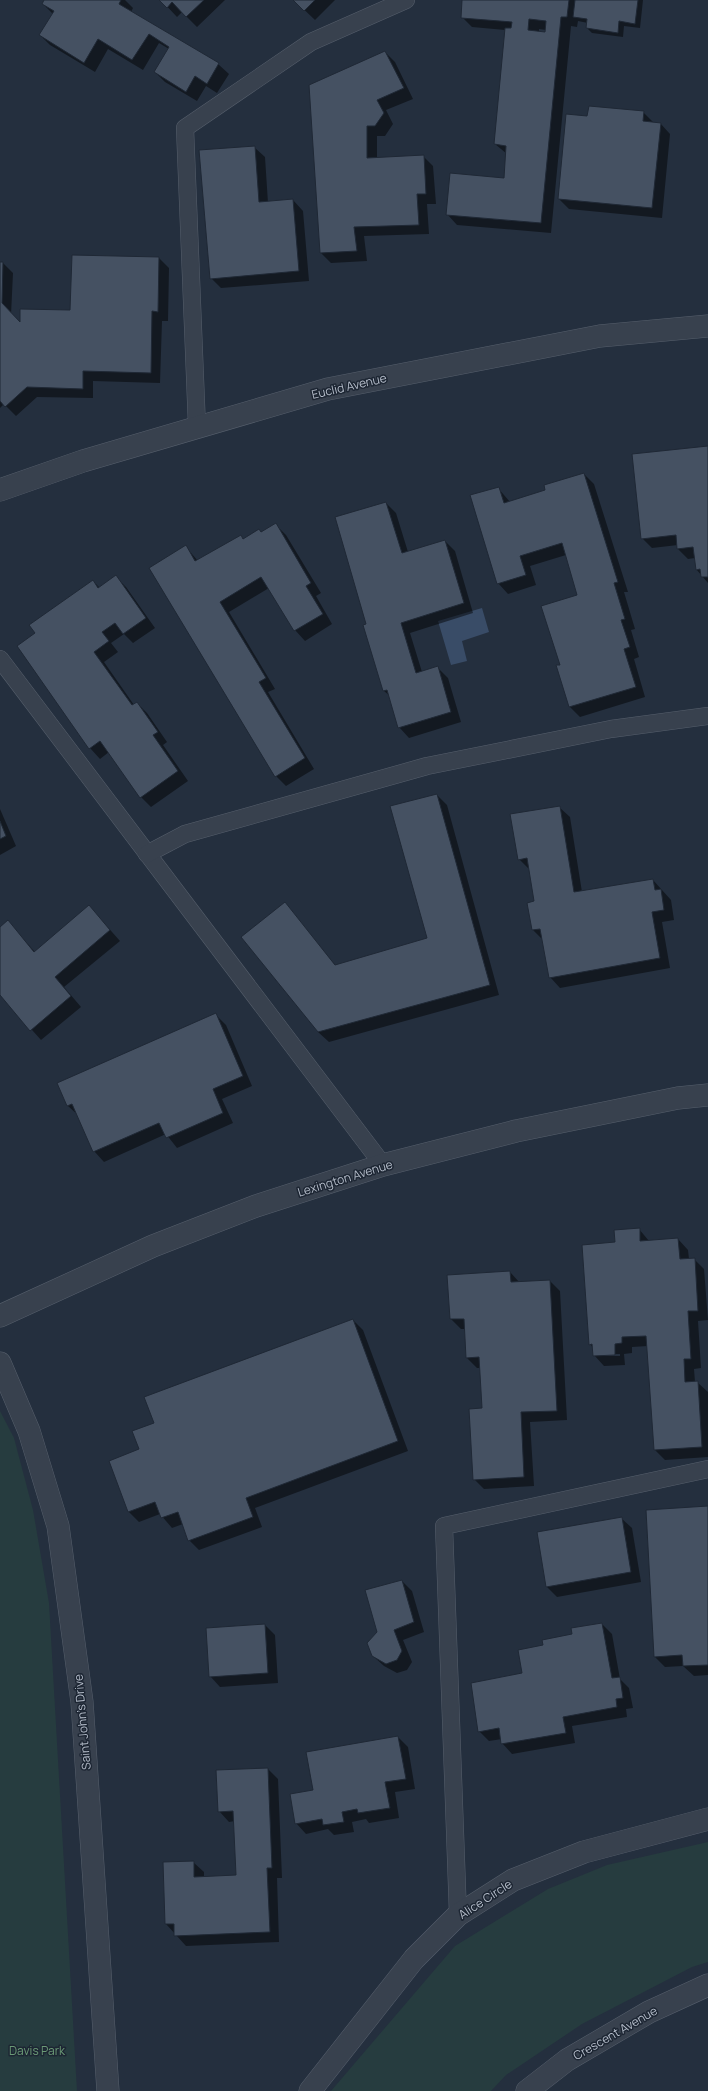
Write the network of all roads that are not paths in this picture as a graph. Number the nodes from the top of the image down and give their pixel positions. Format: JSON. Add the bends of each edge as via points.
{"nodes":[{"id":1,"x":406,"y":0,"type":"edge"},
{"id":2,"x":708,"y":326,"type":"edge"},
{"id":3,"x":197,"y":427,"type":"junction"},
{"id":4,"x":0,"y":490,"type":"edge"},
{"id":5,"x":0,"y":659,"type":"edge"},
{"id":6,"x":708,"y":716,"type":"edge"},
{"id":7,"x":147,"y":854,"type":"junction"},
{"id":8,"x":708,"y":1094,"type":"edge"},
{"id":9,"x":383,"y":1165,"type":"junction"},
{"id":10,"x":0,"y":1316,"type":"edge"},
{"id":11,"x":0,"y":1363,"type":"edge"},
{"id":12,"x":708,"y":1469,"type":"edge"},
{"id":13,"x":708,"y":1819,"type":"edge"},
{"id":14,"x":458,"y":1915,"type":"junction"},
{"id":15,"x":708,"y":1985,"type":"edge"},
{"id":16,"x":108,"y":2091,"type":"edge"},
{"id":17,"x":310,"y":2091,"type":"edge"},
{"id":18,"x":527,"y":2091,"type":"edge"}],
"edges":[{"from":1,"to":3,"type":"lane","via":[[311,42],[185,128]]},
{"from":2,"to":3,"type":"street","name":"Euclid Avenue","via":[[600,336],[459,362],[328,389]]},
{"from":3,"to":4,"type":"street","name":"Euclid Avenue","via":[[83,461]]},
{"from":5,"to":7,"type":"lane"},
{"from":6,"to":7,"type":"lane","via":[[611,729],[427,766],[184,834]]},
{"from":7,"to":9,"type":"lane"},
{"from":8,"to":9,"type":"street","name":"Lexington Avenue","via":[[516,1131]]},
{"from":9,"to":10,"type":"street","name":"Lexington Avenue","via":[[256,1206],[153,1246]]},
{"from":11,"to":16,"type":"street","name":"Saint John's Drive","via":[[29,1431],[58,1526],[82,1702]]},
{"from":12,"to":14,"type":"lane","via":[[444,1526]]},
{"from":13,"to":14,"type":"street","name":"Alice Circle","via":[[584,1852],[513,1880]]},
{"from":14,"to":17,"type":"street","name":"Alice Circle","via":[[414,1959]]},
{"from":15,"to":18,"type":"street","name":"Crescent Avenue","via":[[649,2012],[568,2060]]}]}
